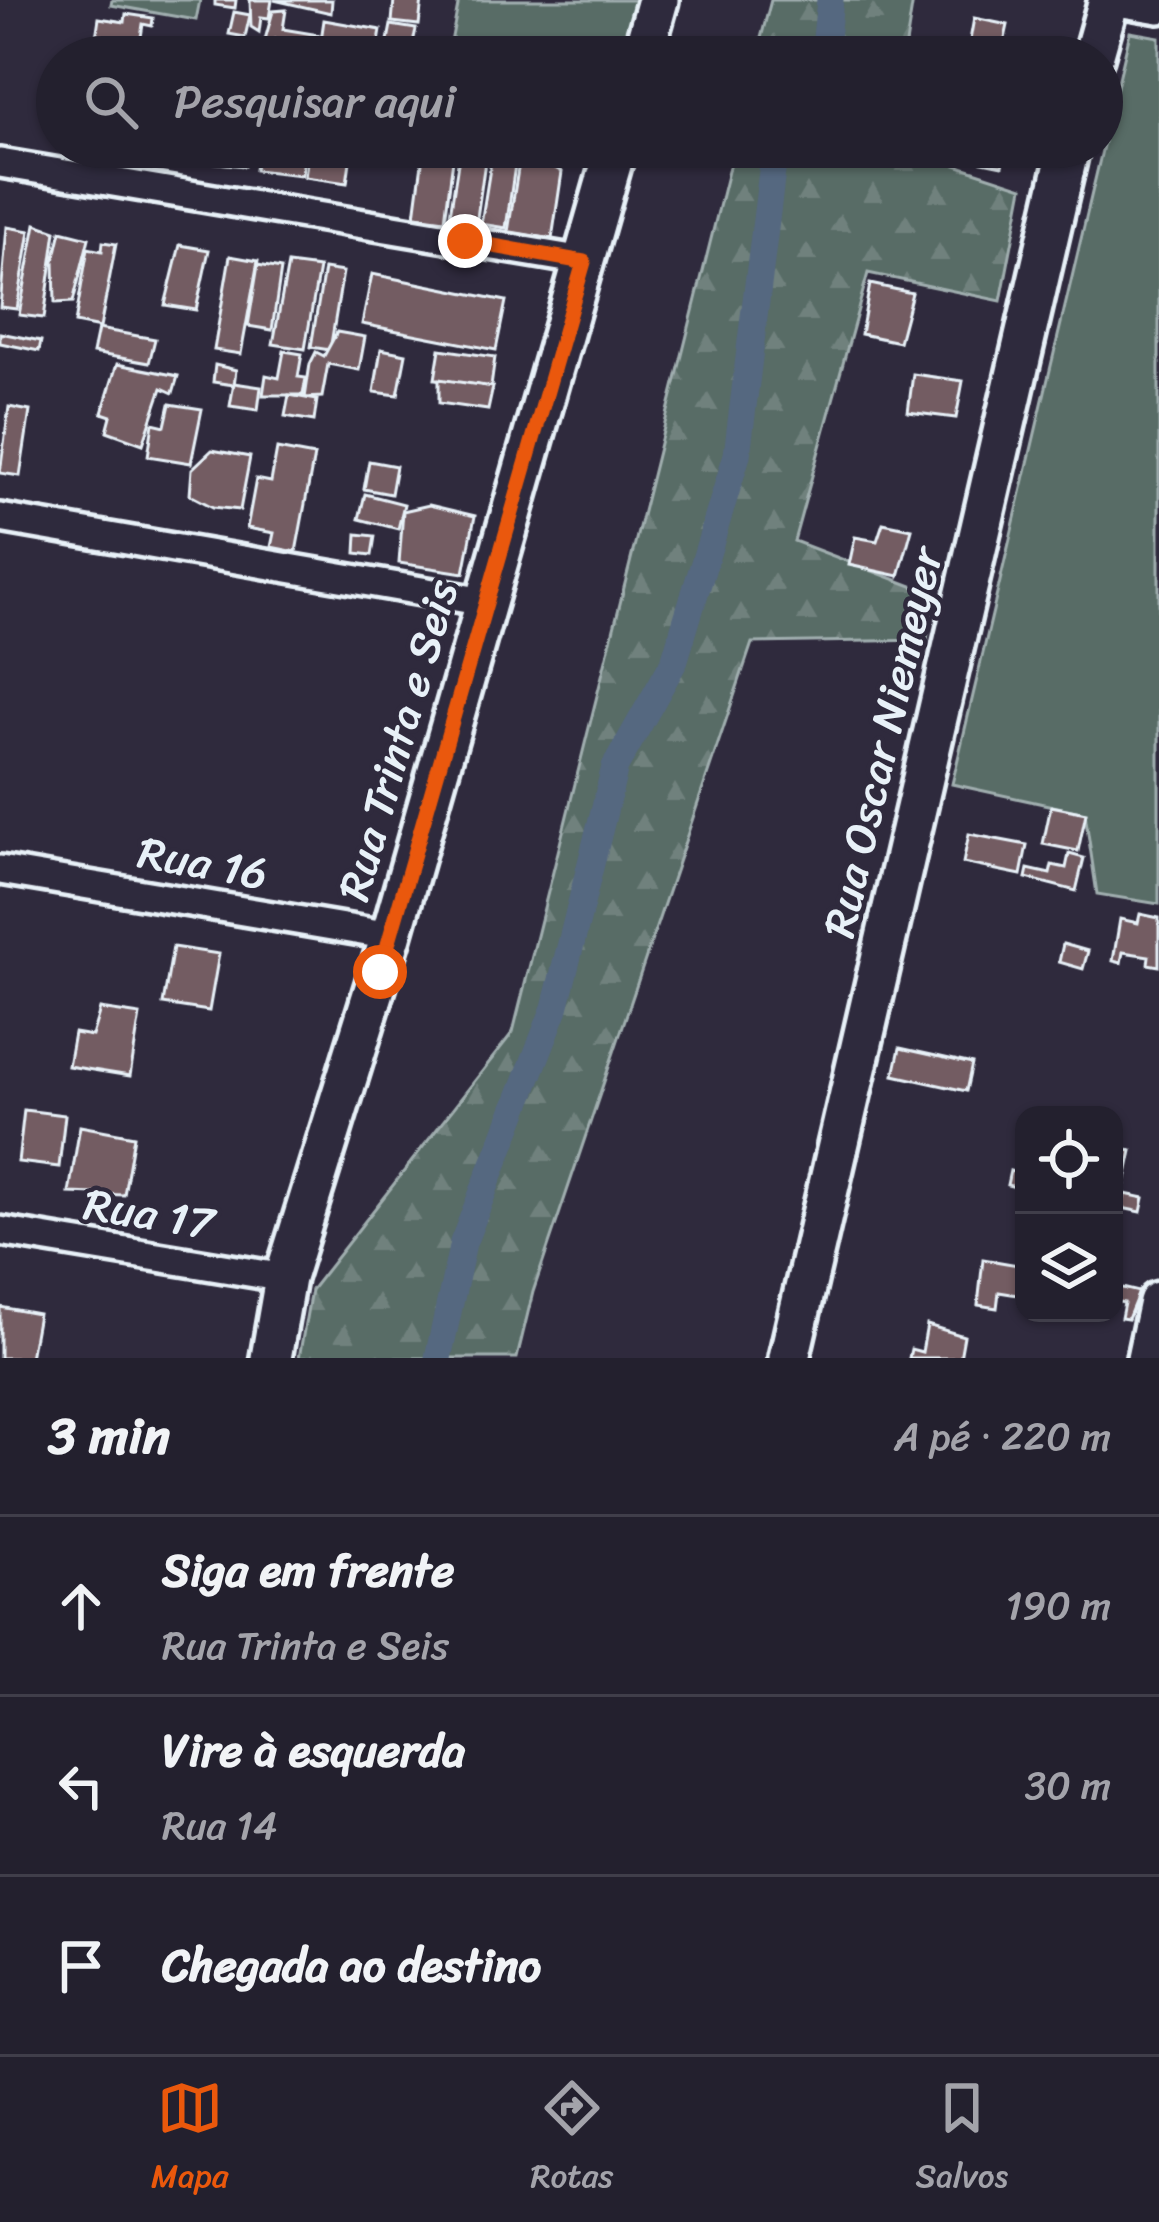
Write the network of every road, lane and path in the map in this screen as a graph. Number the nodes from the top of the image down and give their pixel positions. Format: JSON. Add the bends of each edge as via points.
{"nodes":[{"id":1,"x":658,"y":0,"type":"edge"},
{"id":2,"x":1108,"y":0,"type":"edge"},
{"id":3,"x":1159,"y":9,"type":"edge"},
{"id":4,"x":648,"y":36,"type":"edge"},
{"id":5,"x":1099,"y":36,"type":"edge"},
{"id":6,"x":0,"y":163,"type":"edge"},
{"id":7,"x":610,"y":168,"type":"edge"},
{"id":8,"x":1064,"y":168,"type":"edge"},
{"id":9,"x":584,"y":262,"type":"junction"},
{"id":10,"x":0,"y":518,"type":"edge"},
{"id":11,"x":484,"y":602,"type":"junction"},
{"id":12,"x":0,"y":870,"type":"edge"},
{"id":13,"x":392,"y":936,"type":"junction"},
{"id":14,"x":0,"y":1231,"type":"edge"},
{"id":15,"x":285,"y":1278,"type":"junction"},
{"id":16,"x":1159,"y":1302,"type":"edge"},
{"id":17,"x":271,"y":1358,"type":"edge"},
{"id":18,"x":789,"y":1358,"type":"edge"},
{"id":19,"x":1147,"y":1358,"type":"edge"}],
"edges":[{"from":1,"to":4,"type":"street"},
{"from":2,"to":3,"type":"street"},
{"from":2,"to":5,"type":"street"},
{"from":6,"to":9,"type":"street"},
{"from":7,"to":9,"type":"street","name":"Rua Trinta e Seis"},
{"from":8,"to":18,"type":"street","name":"Rua Oscar Niemeyer"},
{"from":9,"to":11,"type":"street","name":"Rua Trinta e Seis"},
{"from":10,"to":11,"type":"street"},
{"from":11,"to":13,"type":"street","name":"Rua Trinta e Seis"},
{"from":12,"to":13,"type":"street","name":"Rua 16"},
{"from":13,"to":15,"type":"street","name":"Rua Trinta e Seis"},
{"from":14,"to":15,"type":"street","name":"Rua 17"},
{"from":15,"to":17,"type":"street","name":"Rua Trinta e Seis"},
{"from":16,"to":19,"type":"street"}]}
